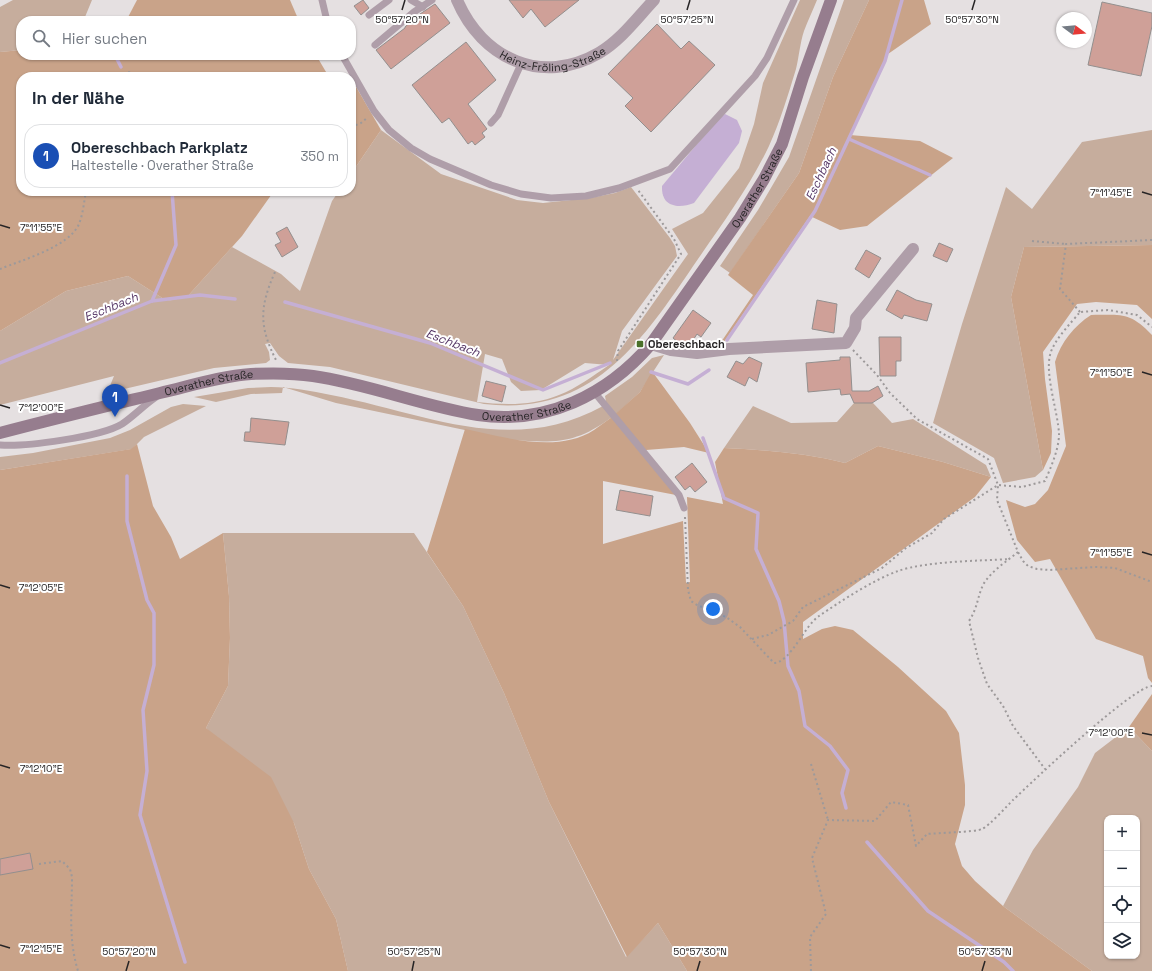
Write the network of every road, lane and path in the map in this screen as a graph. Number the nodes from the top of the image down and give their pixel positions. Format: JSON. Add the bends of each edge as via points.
{"nodes":[{"id":1,"x":322,"y":0,"type":"edge"},
{"id":2,"x":389,"y":0,"type":"edge"},
{"id":3,"x":411,"y":0,"type":"edge"},
{"id":4,"x":432,"y":0,"type":"edge"},
{"id":5,"x":457,"y":0,"type":"edge"},
{"id":6,"x":654,"y":0,"type":"edge"},
{"id":7,"x":794,"y":0,"type":"edge"},
{"id":8,"x":831,"y":0,"type":"edge"},
{"id":9,"x":423,"y":7,"type":"junction"},
{"id":10,"x":369,"y":15,"type":"dead end"},
{"id":11,"x":326,"y":16,"type":"edge"},
{"id":12,"x":375,"y":45,"type":"dead end"},
{"id":13,"x":345,"y":60,"type":"edge"},
{"id":14,"x":521,"y":64,"type":"junction"},
{"id":15,"x":352,"y":72,"type":"edge"},
{"id":16,"x":356,"y":80,"type":"edge"},
{"id":17,"x":374,"y":111,"type":"junction"},
{"id":18,"x":491,"y":124,"type":"dead end"},
{"id":19,"x":356,"y":125,"type":"edge"},
{"id":20,"x":633,"y":183,"type":"junction"},
{"id":21,"x":85,"y":196,"type":"edge"},
{"id":22,"x":1152,"y":240,"type":"edge"},
{"id":23,"x":1032,"y":241,"type":"dead end"},
{"id":24,"x":1066,"y":244,"type":"junction"},
{"id":25,"x":913,"y":249,"type":"dead end"},
{"id":26,"x":0,"y":269,"type":"edge"},
{"id":27,"x":275,"y":272,"type":"dead end"},
{"id":28,"x":1080,"y":312,"type":"junction"},
{"id":29,"x":1152,"y":327,"type":"edge"},
{"id":30,"x":846,"y":343,"type":"junction"},
{"id":31,"x":651,"y":344,"type":"junction"},
{"id":32,"x":283,"y":373,"type":"junction"},
{"id":33,"x":615,"y":380,"type":"junction"},
{"id":34,"x":160,"y":393,"type":"junction"},
{"id":35,"x":595,"y":393,"type":"junction"},
{"id":36,"x":0,"y":433,"type":"edge"},
{"id":37,"x":0,"y":444,"type":"edge"},
{"id":38,"x":998,"y":485,"type":"junction"},
{"id":39,"x":684,"y":508,"type":"joint"},
{"id":40,"x":1018,"y":552,"type":"junction"},
{"id":41,"x":1010,"y":559,"type":"junction"},
{"id":42,"x":1152,"y":582,"type":"edge"},
{"id":43,"x":752,"y":639,"type":"junction"},
{"id":44,"x":1152,"y":686,"type":"edge"},
{"id":45,"x":812,"y":764,"type":"dead end"},
{"id":46,"x":1045,"y":769,"type":"junction"},
{"id":47,"x":828,"y":820,"type":"junction"},
{"id":48,"x":39,"y":864,"type":"dead end"},
{"id":49,"x":78,"y":971,"type":"edge"},
{"id":50,"x":812,"y":971,"type":"edge"}],
"edges":[{"from":1,"to":11,"type":"lane"},
{"from":2,"to":10,"type":"lane"},
{"from":3,"to":9,"type":"lane"},
{"from":4,"to":9,"type":"lane"},
{"from":5,"to":14,"type":"street","name":"Heinz-Fröling-Straße","via":[[474,30],[490,46]]},
{"from":6,"to":14,"type":"street","name":"Heinz-Fröling-Straße","via":[[614,43],[580,62],[553,68]]},
{"from":7,"to":20,"type":"lane","via":[[767,58],[755,76],[670,169]]},
{"from":8,"to":31,"type":"main road","name":"Overather Straße","via":[[782,144],[764,179],[740,218]]},
{"from":9,"to":12,"type":"lane"},
{"from":13,"to":15,"type":"lane"},
{"from":14,"to":18,"type":"lane","via":[[498,115]]},
{"from":16,"to":17,"type":"lane"},
{"from":17,"to":19,"type":"path"},
{"from":17,"to":20,"type":"lane","via":[[389,130],[430,159],[491,185],[521,194],[552,198],[586,196]]},
{"from":20,"to":33,"type":"path","via":[[674,239],[681,254],[618,351]]},
{"from":21,"to":26,"type":"path","via":[[82,215],[73,233],[53,247]]},
{"from":22,"to":24,"type":"path"},
{"from":23,"to":24,"type":"path"},
{"from":24,"to":28,"type":"path","via":[[1060,289]]},
{"from":25,"to":30,"type":"street","via":[[856,318]]},
{"from":27,"to":32,"type":"path","via":[[266,290],[262,325],[270,349]]},
{"from":28,"to":29,"type":"path","via":[[1108,310],[1136,315]]},
{"from":28,"to":38,"type":"path","via":[[1060,337],[1050,355],[1050,377],[1059,435],[1045,481],[1022,487]]},
{"from":30,"to":31,"type":"street","via":[[697,353],[671,350]]},
{"from":30,"to":38,"type":"path","via":[[917,419],[988,460]]},
{"from":31,"to":33,"type":"main road","name":"Overather Straße","via":[[636,363]]},
{"from":32,"to":34,"type":"main road","name":"Overather Straße","via":[[249,374]]},
{"from":32,"to":35,"type":"main road","name":"Overather Straße","via":[[350,383],[463,412],[496,416],[549,411]]},
{"from":33,"to":35,"type":"main road","name":"Overather Straße"},
{"from":34,"to":36,"type":"main road","name":"Overather Straße"},
{"from":34,"to":37,"type":"lane","via":[[121,424],[99,432],[33,444]]},
{"from":35,"to":39,"type":"lane","via":[[679,495]]},
{"from":38,"to":40,"type":"path","via":[[997,500]]},
{"from":38,"to":43,"type":"path","via":[[944,519],[932,533],[906,548],[882,568],[803,607],[793,621],[768,635]]},
{"from":39,"to":43,"type":"path","via":[[688,590],[691,601],[726,617]]},
{"from":40,"to":41,"type":"path"},
{"from":40,"to":42,"type":"path","via":[[1028,566],[1038,569],[1095,566],[1115,568]]},
{"from":41,"to":43,"type":"path","via":[[916,567],[899,571],[813,620],[779,663],[774,663],[767,657]]},
{"from":41,"to":46,"type":"path","via":[[984,584],[977,609],[969,621],[987,684],[1003,706],[1013,726]]},
{"from":44,"to":46,"type":"path","via":[[1130,699]]},
{"from":45,"to":47,"type":"path"},
{"from":46,"to":47,"type":"path","via":[[982,830],[927,834],[916,846],[908,805],[891,802],[875,821]]},
{"from":47,"to":50,"type":"path","via":[[812,858],[826,914],[810,937]]},
{"from":48,"to":49,"type":"path","via":[[62,861],[70,869],[70,928]]}]}
